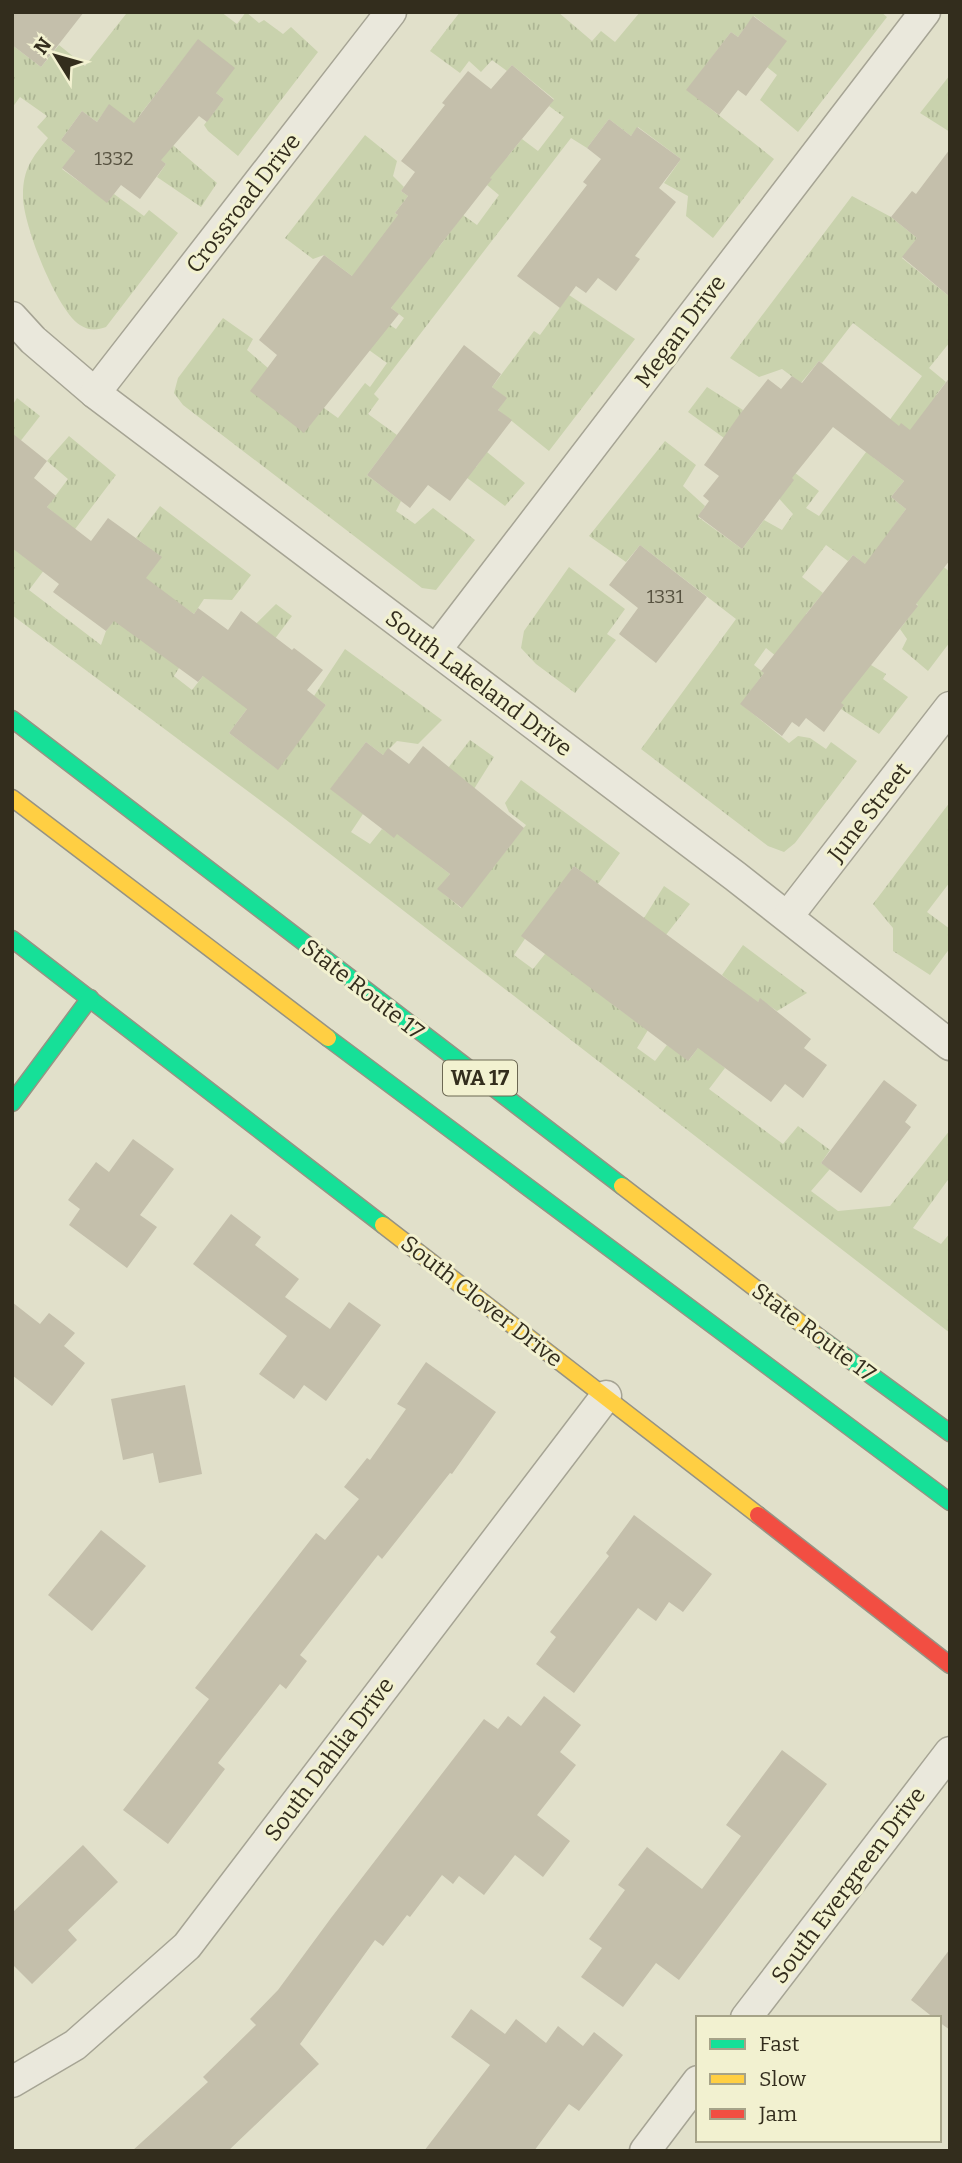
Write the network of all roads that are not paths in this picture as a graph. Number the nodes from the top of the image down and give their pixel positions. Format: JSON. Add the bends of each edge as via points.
{"nodes":[{"id":1,"x":391,"y":12,"type":"edge"},
{"id":2,"x":925,"y":12,"type":"edge"},
{"id":3,"x":12,"y":317,"type":"edge"},
{"id":4,"x":95,"y":393,"type":"junction"},
{"id":5,"x":436,"y":650,"type":"junction"},
{"id":6,"x":950,"y":707,"type":"edge"},
{"id":7,"x":12,"y":719,"type":"edge"},
{"id":8,"x":12,"y":798,"type":"edge"},
{"id":9,"x":788,"y":916,"type":"junction"},
{"id":10,"x":12,"y":939,"type":"edge"},
{"id":11,"x":90,"y":998,"type":"junction"},
{"id":12,"x":950,"y":1045,"type":"edge"},
{"id":13,"x":12,"y":1103,"type":"edge"},
{"id":14,"x":606,"y":1396,"type":"junction"},
{"id":15,"x":950,"y":1433,"type":"edge"},
{"id":16,"x":950,"y":1502,"type":"edge"},
{"id":17,"x":950,"y":1665,"type":"edge"},
{"id":18,"x":950,"y":1752,"type":"edge"},
{"id":19,"x":748,"y":2016,"type":"edge"},
{"id":20,"x":12,"y":2082,"type":"edge"},
{"id":21,"x":696,"y":2084,"type":"edge"},
{"id":22,"x":645,"y":2151,"type":"edge"}],
"edges":[{"from":1,"to":4,"type":"street","name":"Crossroad Drive"},
{"from":2,"to":5,"type":"street","name":"Megan Drive"},
{"from":3,"to":4,"type":"street","name":"South Lakeland Drive"},
{"from":4,"to":5,"type":"street","name":"South Lakeland Drive"},
{"from":5,"to":9,"type":"street","name":"South Lakeland Drive"},
{"from":6,"to":9,"type":"street","name":"June Street"},
{"from":7,"to":15,"type":"main road","name":"State Route 17","number":"WA 17"},
{"from":8,"to":16,"type":"main road","number":"WA 17"},
{"from":9,"to":12,"type":"street","name":"South Lakeland Drive"},
{"from":10,"to":11,"type":"main road","name":"South Clover Drive"},
{"from":11,"to":13,"type":"main road"},
{"from":11,"to":14,"type":"main road","name":"South Clover Drive"},
{"from":14,"to":17,"type":"main road","name":"South Clover Drive"},
{"from":14,"to":20,"type":"street","name":"South Dahlia Drive","via":[[187,1946],[75,2046]]},
{"from":18,"to":19,"type":"street","name":"South Evergreen Drive"},
{"from":21,"to":22,"type":"street"}]}
